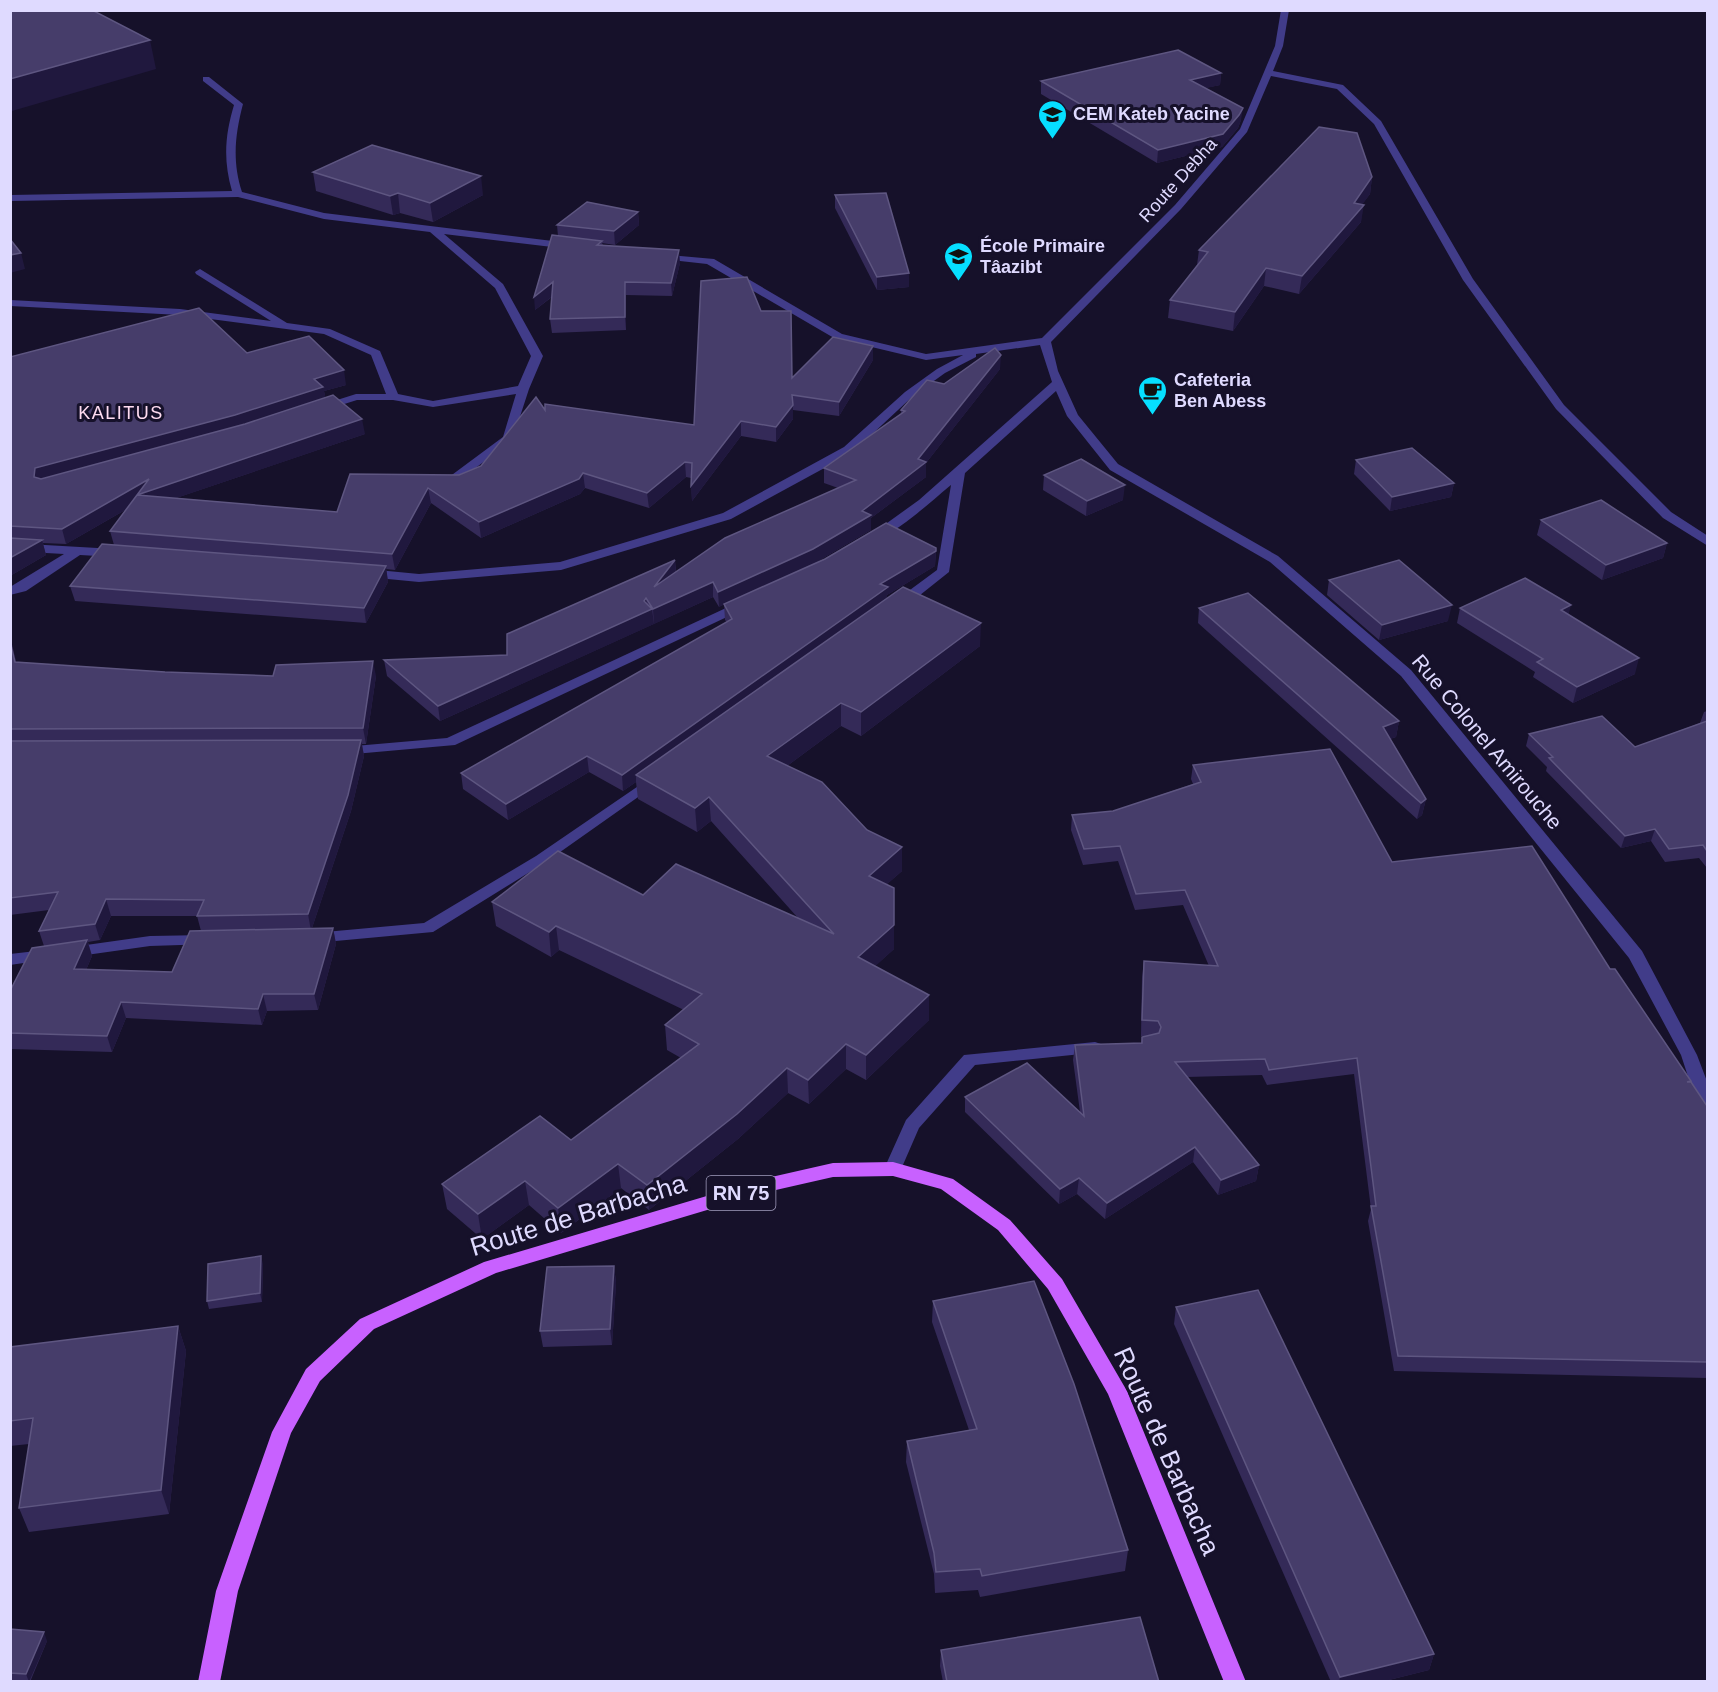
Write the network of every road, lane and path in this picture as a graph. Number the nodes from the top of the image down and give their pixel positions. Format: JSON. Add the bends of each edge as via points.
{"nodes":[{"id":1,"x":1285,"y":10,"type":"edge"},
{"id":2,"x":1268,"y":73,"type":"junction"},
{"id":3,"x":206,"y":79,"type":"dead end"},
{"id":4,"x":238,"y":194,"type":"junction"},
{"id":5,"x":10,"y":198,"type":"edge"},
{"id":6,"x":432,"y":228,"type":"junction"},
{"id":7,"x":577,"y":247,"type":"edge"},
{"id":8,"x":655,"y":255,"type":"edge"},
{"id":9,"x":200,"y":273,"type":"dead end"},
{"id":10,"x":10,"y":303,"type":"edge"},
{"id":11,"x":180,"y":312,"type":"junction"},
{"id":12,"x":147,"y":322,"type":"edge"},
{"id":13,"x":287,"y":326,"type":"junction"},
{"id":14,"x":1045,"y":341,"type":"junction"},
{"id":15,"x":983,"y":349,"type":"junction"},
{"id":16,"x":1058,"y":383,"type":"junction"},
{"id":17,"x":523,"y":389,"type":"junction"},
{"id":18,"x":393,"y":397,"type":"junction"},
{"id":19,"x":311,"y":412,"type":"edge"},
{"id":20,"x":958,"y":471,"type":"junction"},
{"id":21,"x":447,"y":483,"type":"edge"},
{"id":22,"x":867,"y":541,"type":"edge"},
{"id":23,"x":1707,"y":542,"type":"edge"},
{"id":24,"x":10,"y":547,"type":"edge"},
{"id":25,"x":77,"y":551,"type":"junction"},
{"id":26,"x":123,"y":553,"type":"edge"},
{"id":27,"x":360,"y":573,"type":"edge"},
{"id":28,"x":10,"y":591,"type":"edge"},
{"id":29,"x":756,"y":598,"type":"edge"},
{"id":30,"x":887,"y":613,"type":"edge"},
{"id":31,"x":332,"y":751,"type":"edge"},
{"id":32,"x":668,"y":770,"type":"edge"},
{"id":33,"x":300,"y":938,"type":"edge"},
{"id":34,"x":219,"y":940,"type":"edge"},
{"id":35,"x":10,"y":960,"type":"edge"},
{"id":36,"x":1116,"y":1046,"type":"edge"},
{"id":37,"x":1707,"y":1110,"type":"edge"},
{"id":38,"x":893,"y":1169,"type":"junction"},
{"id":39,"x":209,"y":1682,"type":"edge"},
{"id":40,"x":1235,"y":1682,"type":"edge"}],
"edges":[{"from":1,"to":2,"type":"street","name":"Route Debha","via":[[1279,46]]},
{"from":2,"to":14,"type":"street","name":"Route Debha","via":[[1244,130],[1178,207]]},
{"from":2,"to":23,"type":"street","via":[[1340,87],[1378,123],[1468,280],[1560,407],[1667,515]]},
{"from":3,"to":4,"type":"street","via":[[239,105],[228,140]]},
{"from":4,"to":5,"type":"street"},
{"from":4,"to":6,"type":"street","via":[[324,216]]},
{"from":6,"to":7,"type":"street"},
{"from":6,"to":17,"type":"street","via":[[499,286],[537,356]]},
{"from":8,"to":15,"type":"street","via":[[710,261],[838,336],[926,357]]},
{"from":9,"to":13,"type":"street"},
{"from":10,"to":11,"type":"street"},
{"from":11,"to":12,"type":"street"},
{"from":11,"to":13,"type":"street"},
{"from":13,"to":18,"type":"street","via":[[326,331],[376,353]]},
{"from":14,"to":15,"type":"street"},
{"from":14,"to":16,"type":"street","name":"Rue Colonel Amirouche"},
{"from":15,"to":27,"type":"street","via":[[917,388],[848,450],[727,516],[561,566],[419,578]]},
{"from":16,"to":20,"type":"street","via":[[1020,412]]},
{"from":16,"to":37,"type":"street","name":"Rue Colonel Amirouche","via":[[1072,416],[1114,467],[1274,559],[1406,673],[1636,955],[1689,1055]]},
{"from":17,"to":18,"type":"street","via":[[433,404]]},
{"from":17,"to":21,"type":"street","via":[[508,439]]},
{"from":18,"to":19,"type":"street","via":[[356,397]]},
{"from":20,"to":22,"type":"street","via":[[905,518]]},
{"from":20,"to":30,"type":"street","via":[[943,572]]},
{"from":24,"to":25,"type":"street"},
{"from":25,"to":26,"type":"street"},
{"from":25,"to":28,"type":"street","via":[[21,588]]},
{"from":29,"to":31,"type":"street","via":[[450,742]]},
{"from":32,"to":33,"type":"street","via":[[542,859],[427,928]]},
{"from":34,"to":35,"type":"street","via":[[150,941]]},
{"from":36,"to":38,"type":"street","via":[[970,1059],[912,1125]]},
{"from":38,"to":39,"type":"main road","name":"Route de Barbacha","number":"RN 75","via":[[833,1170],[756,1189],[492,1267],[367,1324],[313,1375],[282,1432],[227,1591]]},
{"from":38,"to":40,"type":"main road","name":"Route de Barbacha","number":"RN 75","via":[[947,1184],[995,1218],[1055,1284],[1117,1391]]}]}
